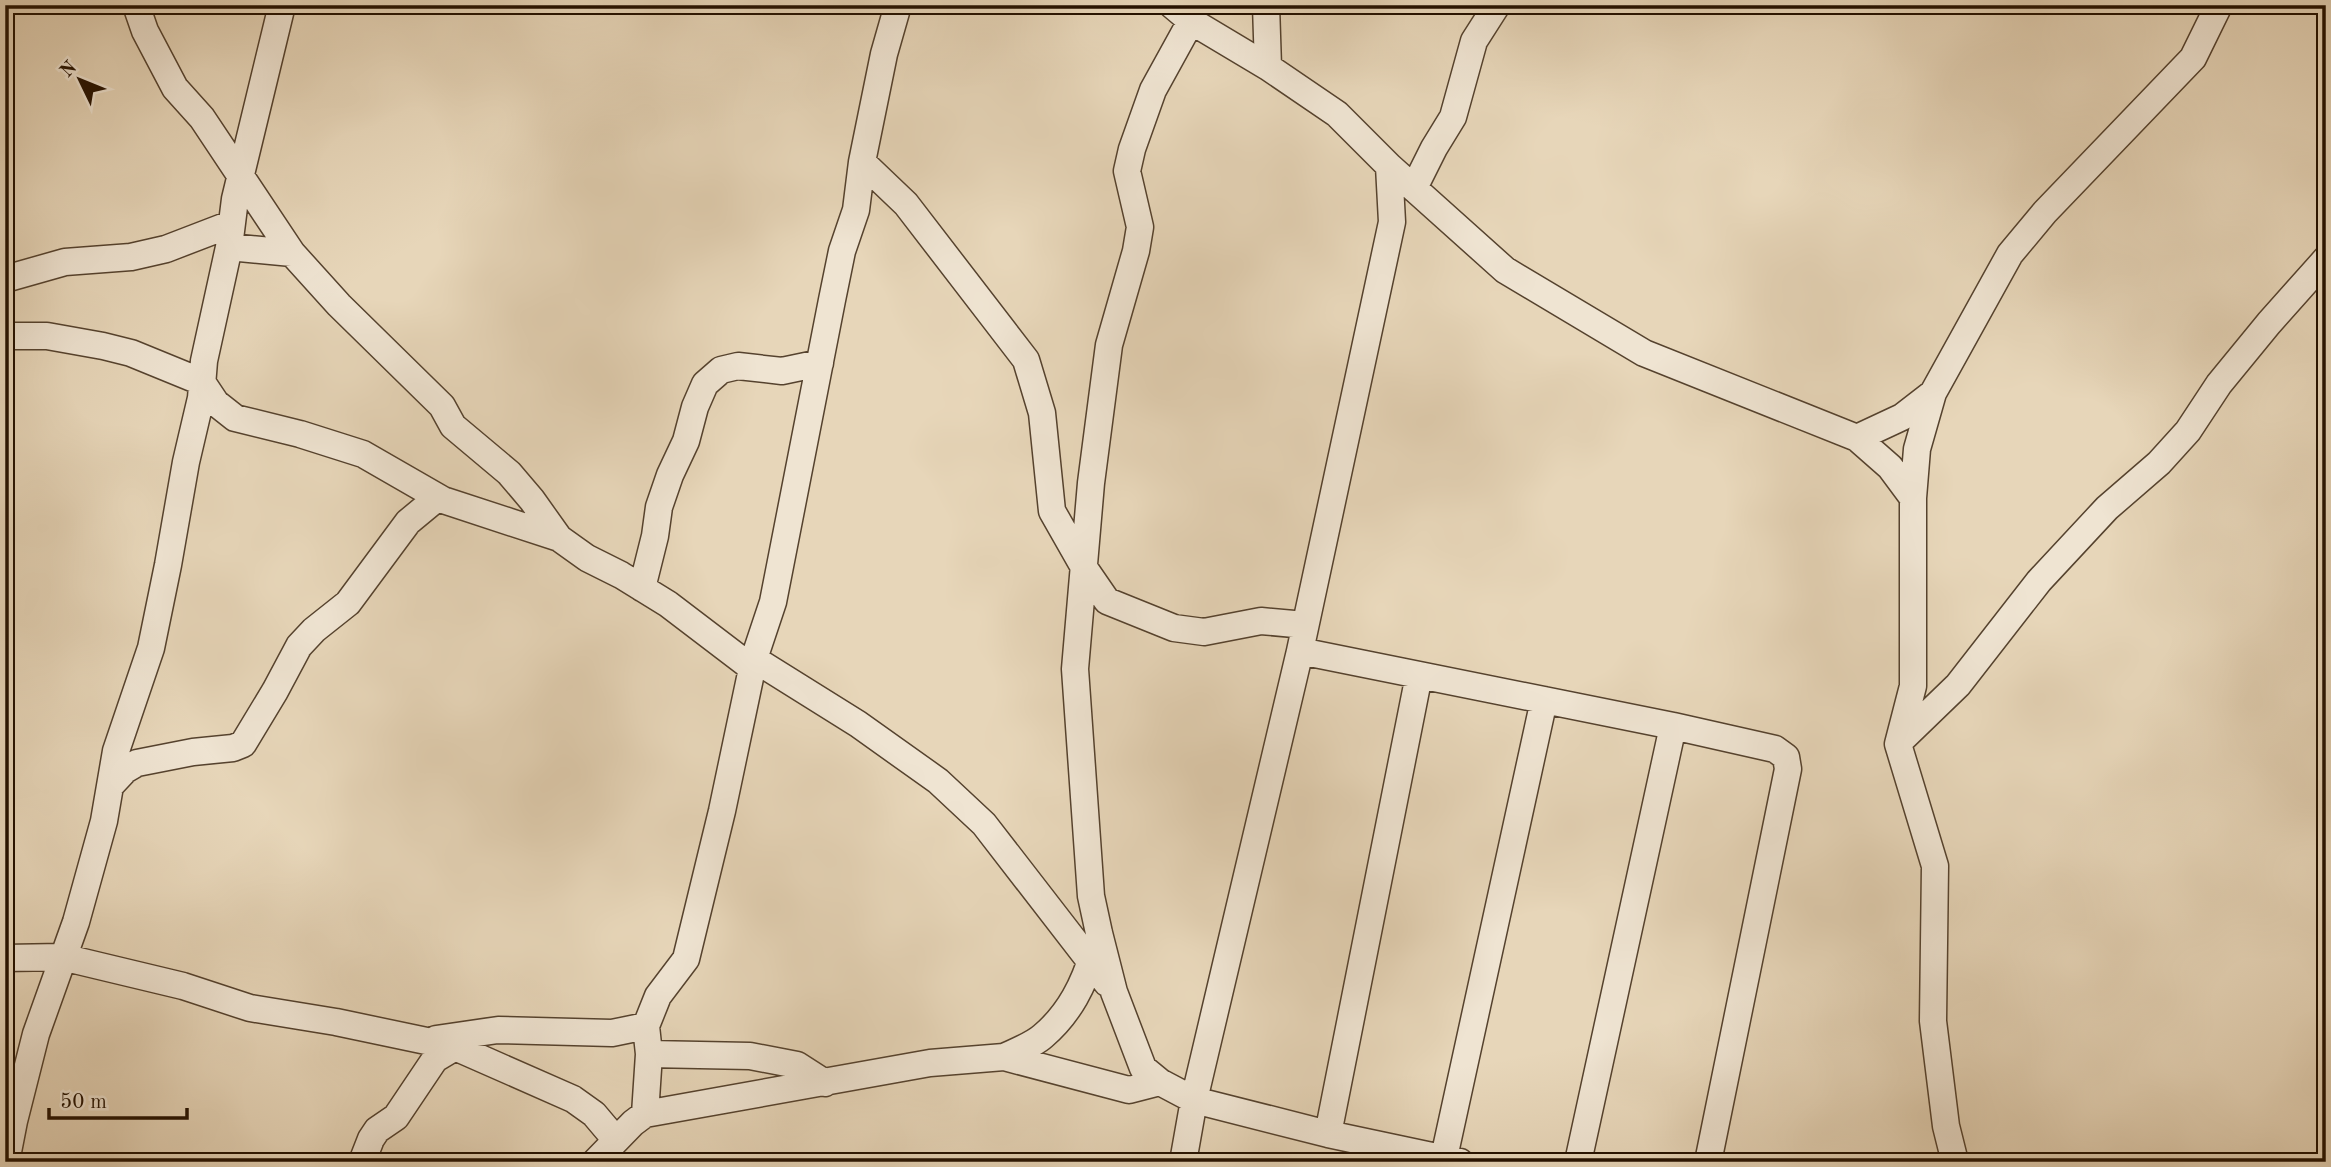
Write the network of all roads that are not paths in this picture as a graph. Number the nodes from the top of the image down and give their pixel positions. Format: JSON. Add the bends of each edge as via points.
{"nodes":[{"id":1,"x":136,"y":5,"type":"edge"},
{"id":2,"x":282,"y":5,"type":"edge"},
{"id":3,"x":898,"y":5,"type":"edge"},
{"id":4,"x":1266,"y":5,"type":"edge"},
{"id":5,"x":1497,"y":5,"type":"edge"},
{"id":6,"x":2219,"y":5,"type":"edge"},
{"id":7,"x":1181,"y":13,"type":"edge"},
{"id":8,"x":1268,"y":67,"type":"junction"},
{"id":9,"x":862,"y":162,"type":"junction"},
{"id":10,"x":1389,"y":166,"type":"junction"},
{"id":11,"x":240,"y":176,"type":"junction"},
{"id":12,"x":1414,"y":188,"type":"junction"},
{"id":13,"x":230,"y":235,"type":"junction"},
{"id":14,"x":292,"y":253,"type":"junction"},
{"id":15,"x":2326,"y":259,"type":"edge"},
{"id":16,"x":5,"y":279,"type":"edge"},
{"id":17,"x":5,"y":316,"type":"edge"},
{"id":18,"x":5,"y":336,"type":"edge"},
{"id":19,"x":47,"y":336,"type":"junction"},
{"id":20,"x":820,"y":363,"type":"junction"},
{"id":21,"x":202,"y":382,"type":"junction"},
{"id":22,"x":1933,"y":393,"type":"junction"},
{"id":23,"x":1857,"y":438,"type":"junction"},
{"id":24,"x":437,"y":498,"type":"junction"},
{"id":25,"x":1913,"y":498,"type":"junction"},
{"id":26,"x":559,"y":538,"type":"junction"},
{"id":27,"x":1085,"y":569,"type":"junction"},
{"id":28,"x":642,"y":588,"type":"junction"},
{"id":29,"x":1305,"y":625,"type":"junction"},
{"id":30,"x":1300,"y":651,"type":"junction"},
{"id":31,"x":753,"y":664,"type":"junction"},
{"id":32,"x":1419,"y":675,"type":"junction"},
{"id":33,"x":1544,"y":700,"type":"junction"},
{"id":34,"x":1673,"y":726,"type":"junction"},
{"id":35,"x":1898,"y":744,"type":"junction"},
{"id":36,"x":127,"y":757,"type":"junction"},
{"id":37,"x":1099,"y":933,"type":"junction"},
{"id":38,"x":62,"y":957,"type":"junction"},
{"id":39,"x":5,"y":958,"type":"edge"},
{"id":40,"x":1090,"y":962,"type":"junction"},
{"id":41,"x":1114,"y":992,"type":"junction"},
{"id":42,"x":646,"y":1026,"type":"junction"},
{"id":43,"x":427,"y":1040,"type":"junction"},
{"id":44,"x":455,"y":1047,"type":"junction"},
{"id":45,"x":649,"y":1054,"type":"junction"},
{"id":46,"x":1004,"y":1057,"type":"junction"},
{"id":47,"x":1160,"y":1082,"type":"junction"},
{"id":48,"x":825,"y":1083,"type":"junction"},
{"id":49,"x":1195,"y":1100,"type":"junction"},
{"id":50,"x":645,"y":1114,"type":"junction"},
{"id":51,"x":1328,"y":1134,"type":"junction"},
{"id":52,"x":617,"y":1140,"type":"junction"},
{"id":53,"x":1449,"y":1161,"type":"edge"},
{"id":54,"x":6,"y":1162,"type":"edge"},
{"id":55,"x":362,"y":1162,"type":"edge"},
{"id":56,"x":595,"y":1162,"type":"edge"},
{"id":57,"x":1183,"y":1162,"type":"edge"},
{"id":58,"x":1578,"y":1162,"type":"edge"},
{"id":59,"x":1708,"y":1162,"type":"edge"},
{"id":60,"x":1955,"y":1162,"type":"edge"}],
"edges":[{"from":1,"to":11,"type":"street","via":[[175,88],[202,118]]},
{"from":2,"to":11,"type":"street"},
{"from":3,"to":9,"type":"street"},
{"from":4,"to":8,"type":"street"},
{"from":5,"to":12,"type":"street","via":[[1474,41],[1453,117]]},
{"from":6,"to":22,"type":"street","via":[[2193,58],[2010,254]]},
{"from":7,"to":8,"type":"street"},
{"from":7,"to":27,"type":"street","via":[[1127,171],[1140,227],[1110,345]]},
{"from":8,"to":10,"type":"street","via":[[1337,114]]},
{"from":9,"to":20,"type":"street","via":[[856,210],[842,251]]},
{"from":9,"to":27,"type":"street","via":[[906,204],[1026,360],[1042,413],[1052,511]]},
{"from":10,"to":12,"type":"street"},
{"from":10,"to":29,"type":"street","via":[[1392,222]]},
{"from":11,"to":13,"type":"street"},
{"from":11,"to":14,"type":"street"},
{"from":12,"to":23,"type":"street","via":[[1505,270],[1644,353]]},
{"from":13,"to":14,"type":"street"},
{"from":13,"to":16,"type":"street","via":[[131,257],[65,262]]},
{"from":13,"to":21,"type":"street"},
{"from":14,"to":26,"type":"street","via":[[442,406],[453,426],[509,473]]},
{"from":15,"to":35,"type":"street","via":[[2219,383],[2188,431],[2107,508],[2048,572],[1958,685]]},
{"from":17,"to":19,"type":"street"},
{"from":18,"to":19,"type":"street"},
{"from":19,"to":21,"type":"street","via":[[131,353]]},
{"from":20,"to":28,"type":"street","via":[[782,371],[738,366],[721,370],[705,384],[659,507]]},
{"from":20,"to":31,"type":"street","via":[[773,602]]},
{"from":21,"to":24,"type":"street","via":[[216,403],[235,418],[363,454]]},
{"from":21,"to":36,"type":"street","via":[[169,565]]},
{"from":22,"to":23,"type":"street","via":[[1902,417]]},
{"from":22,"to":25,"type":"street","via":[[1917,449]]},
{"from":23,"to":25,"type":"street","via":[[1891,467]]},
{"from":24,"to":26,"type":"street"},
{"from":24,"to":36,"type":"street","via":[[408,522],[348,603],[299,646],[243,744]]},
{"from":25,"to":35,"type":"street","via":[[1913,686]]},
{"from":26,"to":28,"type":"street"},
{"from":27,"to":29,"type":"street","via":[[1107,601],[1174,628],[1203,632],[1261,621]]},
{"from":27,"to":37,"type":"street","via":[[1075,669],[1091,896]]},
{"from":28,"to":31,"type":"street"},
{"from":29,"to":30,"type":"street"},
{"from":30,"to":32,"type":"street"},
{"from":30,"to":49,"type":"street"},
{"from":31,"to":40,"type":"street","via":[[858,724],[938,782],[984,824]]},
{"from":31,"to":42,"type":"street","via":[[686,960],[658,996]]},
{"from":32,"to":33,"type":"street"},
{"from":32,"to":51,"type":"street"},
{"from":33,"to":34,"type":"street"},
{"from":33,"to":53,"type":"street"},
{"from":34,"to":58,"type":"street"},
{"from":34,"to":59,"type":"street","via":[[1775,749],[1786,757],[1788,769]]},
{"from":35,"to":60,"type":"street","via":[[1935,866],[1933,1021]]},
{"from":36,"to":38,"type":"street","via":[[110,786],[83,897]]},
{"from":37,"to":40,"type":"street"},
{"from":37,"to":41,"type":"street"},
{"from":38,"to":39,"type":"street"},
{"from":38,"to":43,"type":"street","via":[[183,986],[250,1009]]},
{"from":38,"to":54,"type":"street","via":[[36,1034]]},
{"from":40,"to":41,"type":"street"},
{"from":40,"to":46,"type":"street","via":[[1067,1010],[1042,1037]]},
{"from":41,"to":47,"type":"street","via":[[1143,1068]]},
{"from":42,"to":43,"type":"street","via":[[612,1033],[498,1030]]},
{"from":42,"to":45,"type":"street"},
{"from":43,"to":44,"type":"street"},
{"from":44,"to":52,"type":"street","via":[[573,1098]]},
{"from":44,"to":55,"type":"street","via":[[435,1059],[396,1117],[377,1130]]},
{"from":45,"to":48,"type":"street","via":[[750,1056],[797,1065]]},
{"from":45,"to":50,"type":"street"},
{"from":46,"to":47,"type":"street","via":[[1129,1090]]},
{"from":46,"to":48,"type":"street","via":[[930,1063]]},
{"from":47,"to":49,"type":"street"},
{"from":48,"to":50,"type":"street"},
{"from":49,"to":51,"type":"street"},
{"from":49,"to":57,"type":"street"},
{"from":50,"to":52,"type":"street"},
{"from":51,"to":53,"type":"street"},
{"from":52,"to":56,"type":"street"}]}
